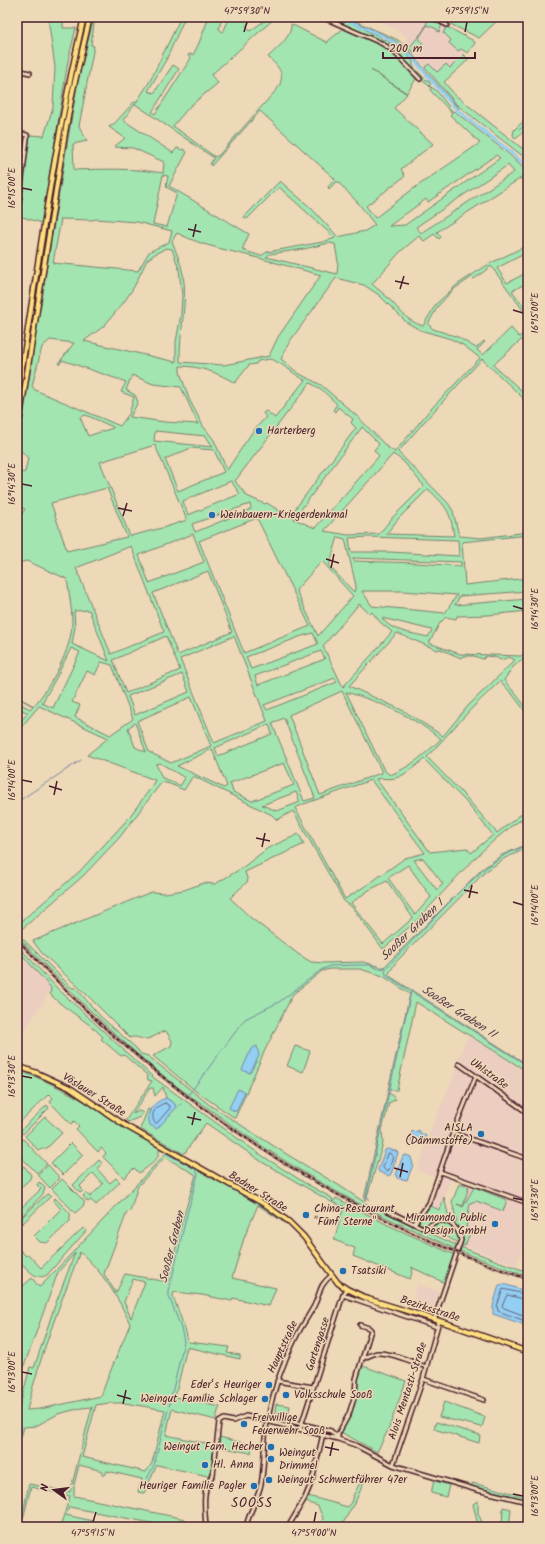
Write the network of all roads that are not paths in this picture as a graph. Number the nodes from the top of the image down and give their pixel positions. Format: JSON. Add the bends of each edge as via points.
{"nodes":[{"id":1,"x":22,"y":17,"type":"edge"},
{"id":2,"x":84,"y":17,"type":"edge"},
{"id":3,"x":90,"y":17,"type":"edge"},
{"id":4,"x":322,"y":17,"type":"edge"},
{"id":5,"x":431,"y":17,"type":"edge"},
{"id":6,"x":17,"y":21,"type":"edge"},
{"id":7,"x":447,"y":25,"type":"dead end"},
{"id":8,"x":17,"y":70,"type":"edge"},
{"id":9,"x":30,"y":73,"type":"dead end"},
{"id":10,"x":420,"y":79,"type":"dead end"},
{"id":11,"x":17,"y":133,"type":"edge"},
{"id":12,"x":19,"y":188,"type":"edge"},
{"id":13,"x":17,"y":219,"type":"edge"},
{"id":14,"x":17,"y":400,"type":"edge"},
{"id":15,"x":17,"y":436,"type":"edge"},
{"id":16,"x":459,"y":1064,"type":"dead end"},
{"id":17,"x":17,"y":1066,"type":"edge"},
{"id":18,"x":476,"y":1076,"type":"junction"},
{"id":19,"x":528,"y":1113,"type":"edge"},
{"id":20,"x":453,"y":1134,"type":"junction"},
{"id":21,"x":158,"y":1144,"type":"joint"},
{"id":22,"x":528,"y":1159,"type":"edge"},
{"id":23,"x":440,"y":1172,"type":"junction"},
{"id":24,"x":528,"y":1203,"type":"edge"},
{"id":25,"x":384,"y":1209,"type":"dead end"},
{"id":26,"x":414,"y":1224,"type":"junction"},
{"id":27,"x":332,"y":1275,"type":"junction"},
{"id":28,"x":347,"y":1289,"type":"junction"},
{"id":29,"x":344,"y":1295,"type":"junction"},
{"id":30,"x":437,"y":1321,"type":"junction"},
{"id":31,"x":360,"y":1325,"type":"dead end"},
{"id":32,"x":437,"y":1328,"type":"junction"},
{"id":33,"x":528,"y":1352,"type":"edge"},
{"id":34,"x":362,"y":1360,"type":"junction"},
{"id":35,"x":426,"y":1367,"type":"junction"},
{"id":36,"x":423,"y":1379,"type":"junction"},
{"id":37,"x":277,"y":1381,"type":"junction"},
{"id":38,"x":313,"y":1387,"type":"junction"},
{"id":39,"x":484,"y":1400,"type":"dead end"},
{"id":40,"x":268,"y":1416,"type":"junction"},
{"id":41,"x":267,"y":1421,"type":"junction"},
{"id":42,"x":301,"y":1423,"type":"junction"},
{"id":43,"x":300,"y":1429,"type":"junction"},
{"id":44,"x":324,"y":1430,"type":"junction"},
{"id":45,"x":324,"y":1435,"type":"junction"},
{"id":46,"x":338,"y":1439,"type":"junction"},
{"id":47,"x":393,"y":1466,"type":"junction"},
{"id":48,"x":528,"y":1502,"type":"edge"},
{"id":49,"x":206,"y":1527,"type":"edge"},
{"id":50,"x":246,"y":1527,"type":"edge"},
{"id":51,"x":288,"y":1527,"type":"edge"}],
"edges":[{"from":1,"to":6,"type":"main road"},
{"from":2,"to":14,"type":"main road","via":[[60,132]]},
{"from":3,"to":15,"type":"main road","via":[[65,133]]},
{"from":4,"to":10,"type":"street","via":[[381,43],[392,50]]},
{"from":5,"to":7,"type":"street"},
{"from":8,"to":9,"type":"street"},
{"from":11,"to":12,"type":"street","via":[[27,135]]},
{"from":12,"to":13,"type":"street"},
{"from":16,"to":18,"type":"street","name":"Uhlstraße"},
{"from":17,"to":21,"type":"main road","name":"Vöslauer Straße","via":[[70,1088]]},
{"from":18,"to":19,"type":"street","name":"Uhlstraße"},
{"from":18,"to":20,"type":"street"},
{"from":20,"to":22,"type":"street"},
{"from":20,"to":23,"type":"street"},
{"from":21,"to":27,"type":"main road","name":"Badner Straße","via":[[248,1194],[283,1217],[308,1241]]},
{"from":23,"to":24,"type":"street"},
{"from":23,"to":26,"type":"street","via":[[429,1203]]},
{"from":25,"to":26,"type":"street"},
{"from":26,"to":30,"type":"street","name":"Alois Mentasti-Straße","via":[[423,1228],[445,1221],[455,1227],[460,1235],[461,1240]]},
{"from":27,"to":28,"type":"main road","name":"Bezirksstraße"},
{"from":27,"to":37,"type":"street","name":"Hauptstraße","via":[[321,1286],[315,1304],[296,1336]]},
{"from":28,"to":29,"type":"street","name":"Gartengasse"},
{"from":28,"to":30,"type":"main road","name":"Bezirksstraße","via":[[368,1299]]},
{"from":29,"to":32,"type":"street"},
{"from":29,"to":38,"type":"street","name":"Gartengasse"},
{"from":30,"to":32,"type":"street","name":"Alois Mentasti-Straße"},
{"from":30,"to":33,"type":"main road","name":"Bezirksstraße"},
{"from":31,"to":34,"type":"street","via":[[371,1330]]},
{"from":32,"to":35,"type":"street","name":"Alois Mentasti-Straße"},
{"from":34,"to":35,"type":"street","via":[[378,1353]]},
{"from":34,"to":46,"type":"street","via":[[356,1378],[355,1395]]},
{"from":35,"to":36,"type":"street","name":"Alois Mentasti-Straße"},
{"from":36,"to":39,"type":"street"},
{"from":36,"to":47,"type":"street","name":"Alois Mentasti-Straße"},
{"from":37,"to":38,"type":"street"},
{"from":37,"to":40,"type":"street","name":"Hauptstraße"},
{"from":38,"to":42,"type":"street","name":"Gartengasse"},
{"from":40,"to":41,"type":"street","name":"Hauptstraße"},
{"from":40,"to":42,"type":"street"},
{"from":41,"to":43,"type":"street"},
{"from":41,"to":49,"type":"street","via":[[246,1416],[220,1421],[213,1475],[205,1491]]},
{"from":41,"to":50,"type":"street","name":"Hauptstraße","via":[[261,1483]]},
{"from":42,"to":43,"type":"street","name":"Gartengasse"},
{"from":42,"to":44,"type":"street"},
{"from":43,"to":45,"type":"street"},
{"from":44,"to":45,"type":"street"},
{"from":44,"to":46,"type":"street","via":[[331,1431]]},
{"from":45,"to":46,"type":"street"},
{"from":45,"to":51,"type":"street","via":[[312,1481]]},
{"from":46,"to":47,"type":"street"},
{"from":47,"to":48,"type":"street"}]}
